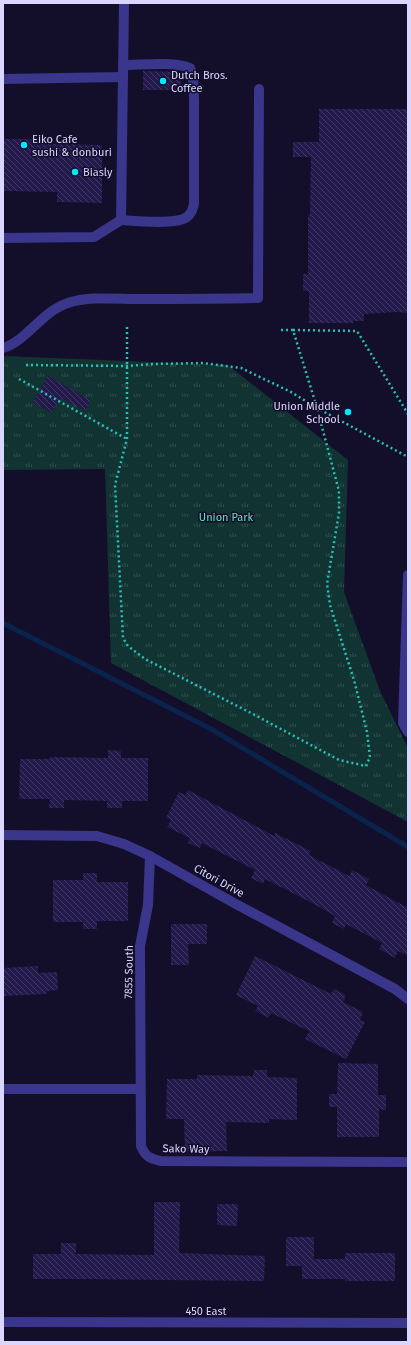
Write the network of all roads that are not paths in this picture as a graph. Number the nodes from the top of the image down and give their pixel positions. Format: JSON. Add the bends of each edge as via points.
{"nodes":[{"id":1,"x":124,"y":3,"type":"edge"},
{"id":2,"x":123,"y":65,"type":"junction"},
{"id":3,"x":123,"y":77,"type":"junction"},
{"id":4,"x":3,"y":79,"type":"edge"},
{"id":5,"x":259,"y":89,"type":"dead end"},
{"id":6,"x":121,"y":220,"type":"junction"},
{"id":7,"x":3,"y":238,"type":"edge"},
{"id":8,"x":3,"y":348,"type":"edge"},
{"id":9,"x":408,"y":575,"type":"edge"},
{"id":10,"x":408,"y":732,"type":"edge"},
{"id":11,"x":3,"y":835,"type":"edge"},
{"id":12,"x":150,"y":856,"type":"junction"},
{"id":13,"x":408,"y":999,"type":"edge"},
{"id":14,"x":140,"y":1088,"type":"junction"},
{"id":15,"x":3,"y":1089,"type":"edge"},
{"id":16,"x":408,"y":1162,"type":"edge"},
{"id":17,"x":3,"y":1322,"type":"edge"},
{"id":18,"x":408,"y":1323,"type":"edge"}],
"edges":[{"from":1,"to":2,"type":"street"},
{"from":2,"to":3,"type":"street"},
{"from":2,"to":6,"type":"street","via":[[175,64],[190,68],[193,75],[194,100],[194,204],[186,218],[177,221]]},
{"from":3,"to":4,"type":"street"},
{"from":3,"to":6,"type":"street"},
{"from":5,"to":8,"type":"street","via":[[258,298],[94,299],[68,303],[55,309],[20,338]]},
{"from":6,"to":7,"type":"street","via":[[94,237]]},
{"from":9,"to":10,"type":"street","via":[[403,723]]},
{"from":11,"to":12,"type":"street","name":"Citori Drive","via":[[97,836],[124,844]]},
{"from":12,"to":13,"type":"street","name":"Citori Drive","via":[[395,989]]},
{"from":12,"to":14,"type":"street","name":"7855 South","via":[[148,905],[140,946]]},
{"from":14,"to":15,"type":"street"},
{"from":14,"to":16,"type":"street","name":"Sako Way","via":[[140,1146],[144,1154],[151,1159]]},
{"from":17,"to":18,"type":"street","name":"450 East"}]}
